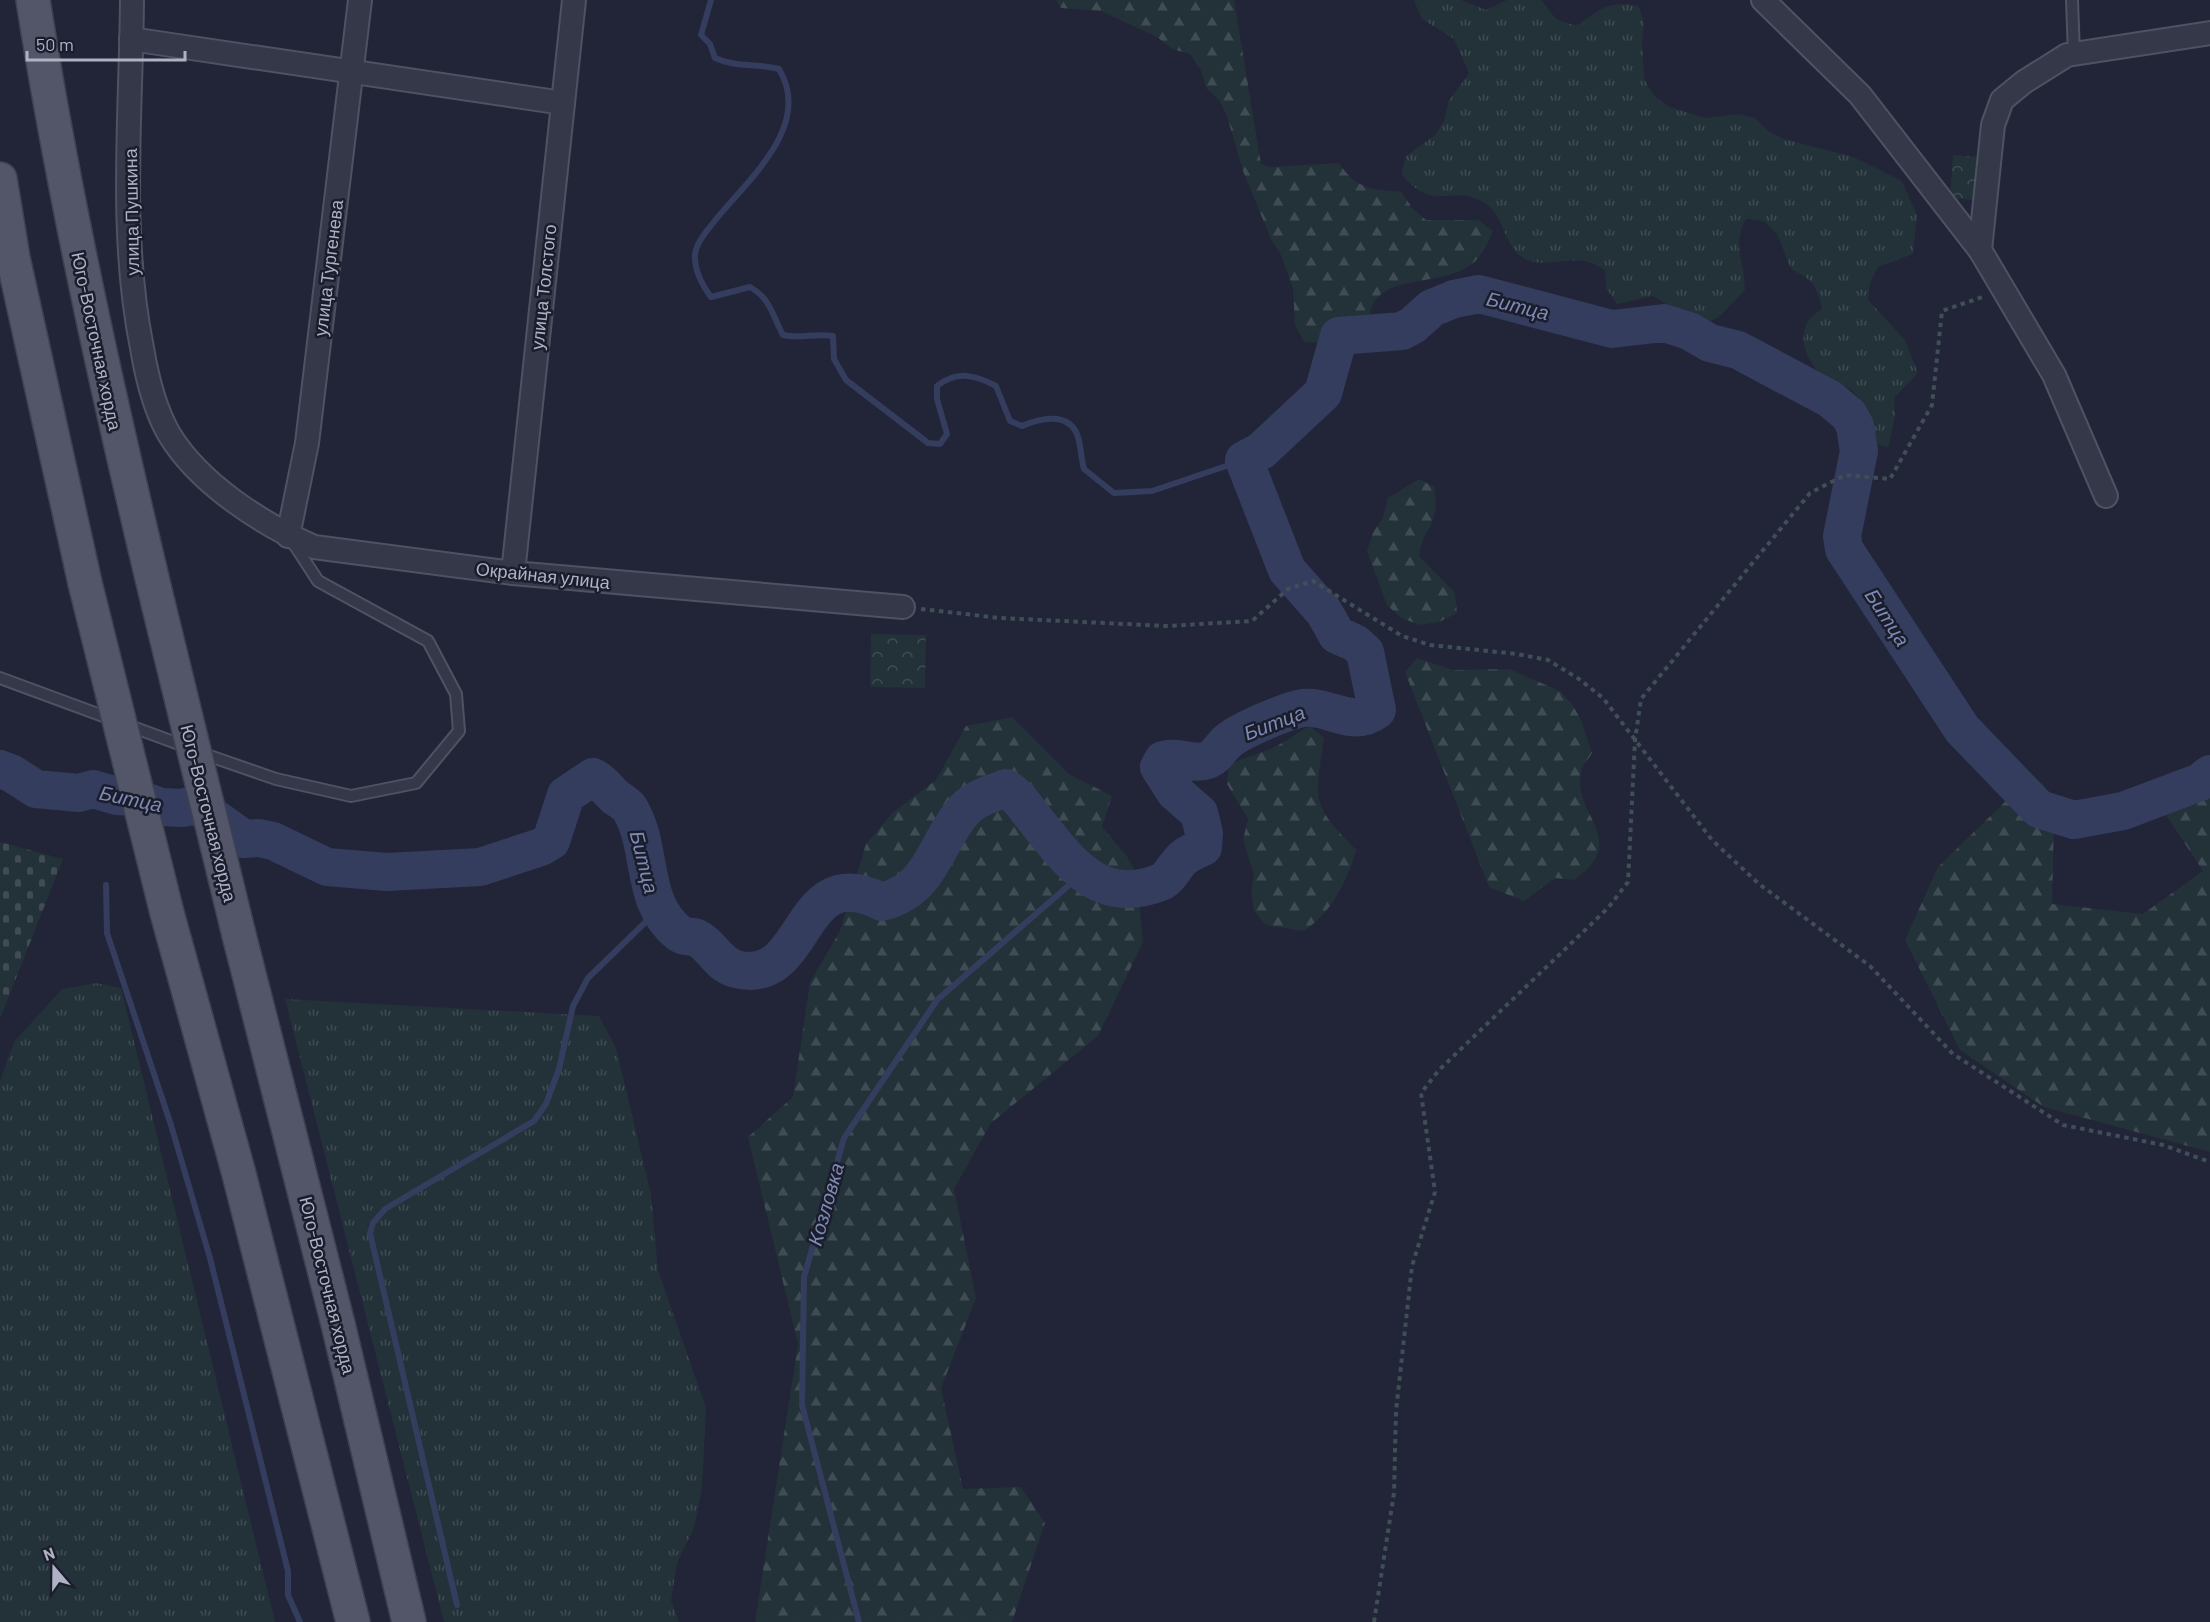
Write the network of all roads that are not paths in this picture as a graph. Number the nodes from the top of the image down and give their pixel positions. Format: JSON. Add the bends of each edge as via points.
{"nodes":[{"id":1,"x":33,"y":0,"type":"edge"},
{"id":2,"x":132,"y":0,"type":"edge"},
{"id":3,"x":360,"y":0,"type":"edge"},
{"id":4,"x":574,"y":0,"type":"edge"},
{"id":5,"x":1763,"y":0,"type":"edge"},
{"id":6,"x":2072,"y":0,"type":"edge"},
{"id":7,"x":2210,"y":33,"type":"edge"},
{"id":8,"x":131,"y":39,"type":"junction"},
{"id":9,"x":2074,"y":54,"type":"junction"},
{"id":10,"x":351,"y":71,"type":"junction"},
{"id":11,"x":563,"y":103,"type":"junction"},
{"id":12,"x":0,"y":179,"type":"edge"},
{"id":13,"x":1980,"y":250,"type":"junction"},
{"id":14,"x":204,"y":479,"type":"joint"},
{"id":15,"x":2106,"y":496,"type":"dead end"},
{"id":16,"x":288,"y":536,"type":"junction"},
{"id":17,"x":513,"y":573,"type":"junction"},
{"id":18,"x":903,"y":607,"type":"road end"},
{"id":19,"x":0,"y":678,"type":"edge"},
{"id":20,"x":353,"y":1622,"type":"edge"},
{"id":21,"x":409,"y":1622,"type":"edge"}],
"edges":[{"from":1,"to":21,"type":"main road","name":"Юго-Восточная хорда","bridge":true,"via":[[91,315]]},
{"from":2,"to":8,"type":"street","name":"улица Пушкина"},
{"from":3,"to":10,"type":"street","name":"улица Тургенева"},
{"from":4,"to":11,"type":"street","name":"улица Толстого"},
{"from":5,"to":13,"type":"street","via":[[1860,94]]},
{"from":6,"to":9,"type":"lane"},
{"from":7,"to":9,"type":"street"},
{"from":8,"to":10,"type":"street"},
{"from":8,"to":14,"type":"street","name":"улица Пушкина","via":[[128,244],[135,316],[149,387],[169,434]]},
{"from":9,"to":13,"type":"street","via":[[2024,81],[2002,100],[1993,125]]},
{"from":10,"to":11,"type":"street"},
{"from":10,"to":16,"type":"street","name":"улица Тургенева","via":[[307,443]]},
{"from":11,"to":17,"type":"street","name":"улица Толстого"},
{"from":12,"to":20,"type":"main road","bridge":true,"via":[[13,258],[85,583],[167,913],[242,1186]]},
{"from":13,"to":15,"type":"street","via":[[2054,375]]},
{"from":14,"to":16,"type":"street","name":"Окрайная улица"},
{"from":16,"to":17,"type":"street","name":"Окрайная улица","via":[[314,547]]},
{"from":16,"to":19,"type":"lane","via":[[318,581],[428,641],[456,694],[459,731],[416,783],[351,796],[276,779]]},
{"from":17,"to":18,"type":"street","name":"Окрайная улица"}]}
